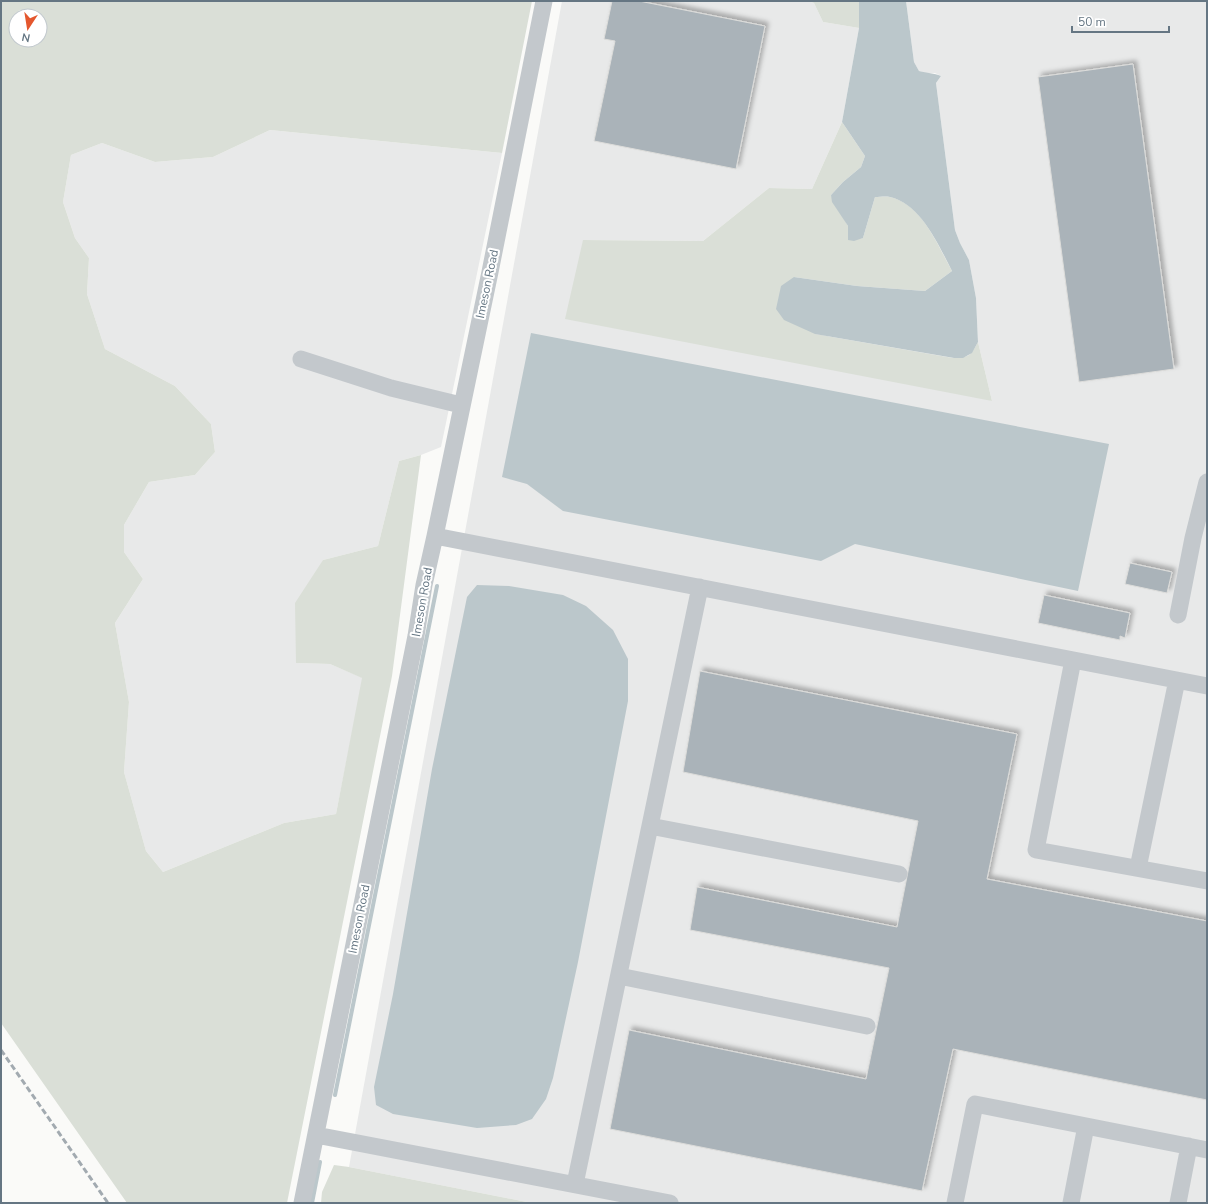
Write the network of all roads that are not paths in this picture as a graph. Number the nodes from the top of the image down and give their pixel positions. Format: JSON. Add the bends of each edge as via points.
{"nodes":[{"id":1,"x":544,"y":1,"type":"edge"},
{"id":2,"x":302,"y":359,"type":"dead end"},
{"id":3,"x":461,"y":405,"type":"junction"},
{"id":4,"x":1207,"y":482,"type":"edge"},
{"id":5,"x":435,"y":536,"type":"junction"},
{"id":6,"x":700,"y":587,"type":"junction"},
{"id":7,"x":1178,"y":615,"type":"dead end"},
{"id":8,"x":1073,"y":660,"type":"junction"},
{"id":9,"x":1177,"y":680,"type":"junction"},
{"id":10,"x":1207,"y":686,"type":"edge"},
{"id":11,"x":650,"y":826,"type":"junction"},
{"id":12,"x":1138,"y":868,"type":"junction"},
{"id":13,"x":899,"y":874,"type":"dead end"},
{"id":14,"x":1207,"y":881,"type":"edge"},
{"id":15,"x":619,"y":976,"type":"junction"},
{"id":16,"x":867,"y":1026,"type":"dead end"},
{"id":17,"x":1086,"y":1126,"type":"junction"},
{"id":18,"x":316,"y":1135,"type":"junction"},
{"id":19,"x":1189,"y":1146,"type":"junction"},
{"id":20,"x":1207,"y":1150,"type":"edge"},
{"id":21,"x":575,"y":1184,"type":"junction"},
{"id":22,"x":302,"y":1203,"type":"edge"},
{"id":23,"x":670,"y":1203,"type":"edge"},
{"id":24,"x":955,"y":1203,"type":"edge"},
{"id":25,"x":1071,"y":1203,"type":"edge"},
{"id":26,"x":1178,"y":1203,"type":"edge"}],
"edges":[{"from":1,"to":3,"type":"street","name":"Imeson Road"},
{"from":2,"to":3,"type":"street","via":[[390,388]]},
{"from":3,"to":5,"type":"street","name":"Imeson Road"},
{"from":4,"to":7,"type":"street"},
{"from":5,"to":6,"type":"street"},
{"from":5,"to":18,"type":"street","name":"Imeson Road"},
{"from":6,"to":8,"type":"street"},
{"from":6,"to":11,"type":"street"},
{"from":8,"to":9,"type":"street"},
{"from":8,"to":12,"type":"street","via":[[1036,850]]},
{"from":9,"to":10,"type":"street"},
{"from":9,"to":12,"type":"street"},
{"from":11,"to":13,"type":"street"},
{"from":11,"to":15,"type":"street"},
{"from":12,"to":14,"type":"street"},
{"from":15,"to":16,"type":"street"},
{"from":15,"to":21,"type":"street"},
{"from":17,"to":19,"type":"street"},
{"from":17,"to":24,"type":"street","via":[[975,1104]]},
{"from":17,"to":25,"type":"street"},
{"from":18,"to":21,"type":"street"},
{"from":18,"to":22,"type":"street","name":"Imeson Road"},
{"from":19,"to":20,"type":"street"},
{"from":19,"to":26,"type":"street"},
{"from":21,"to":23,"type":"street"}]}
